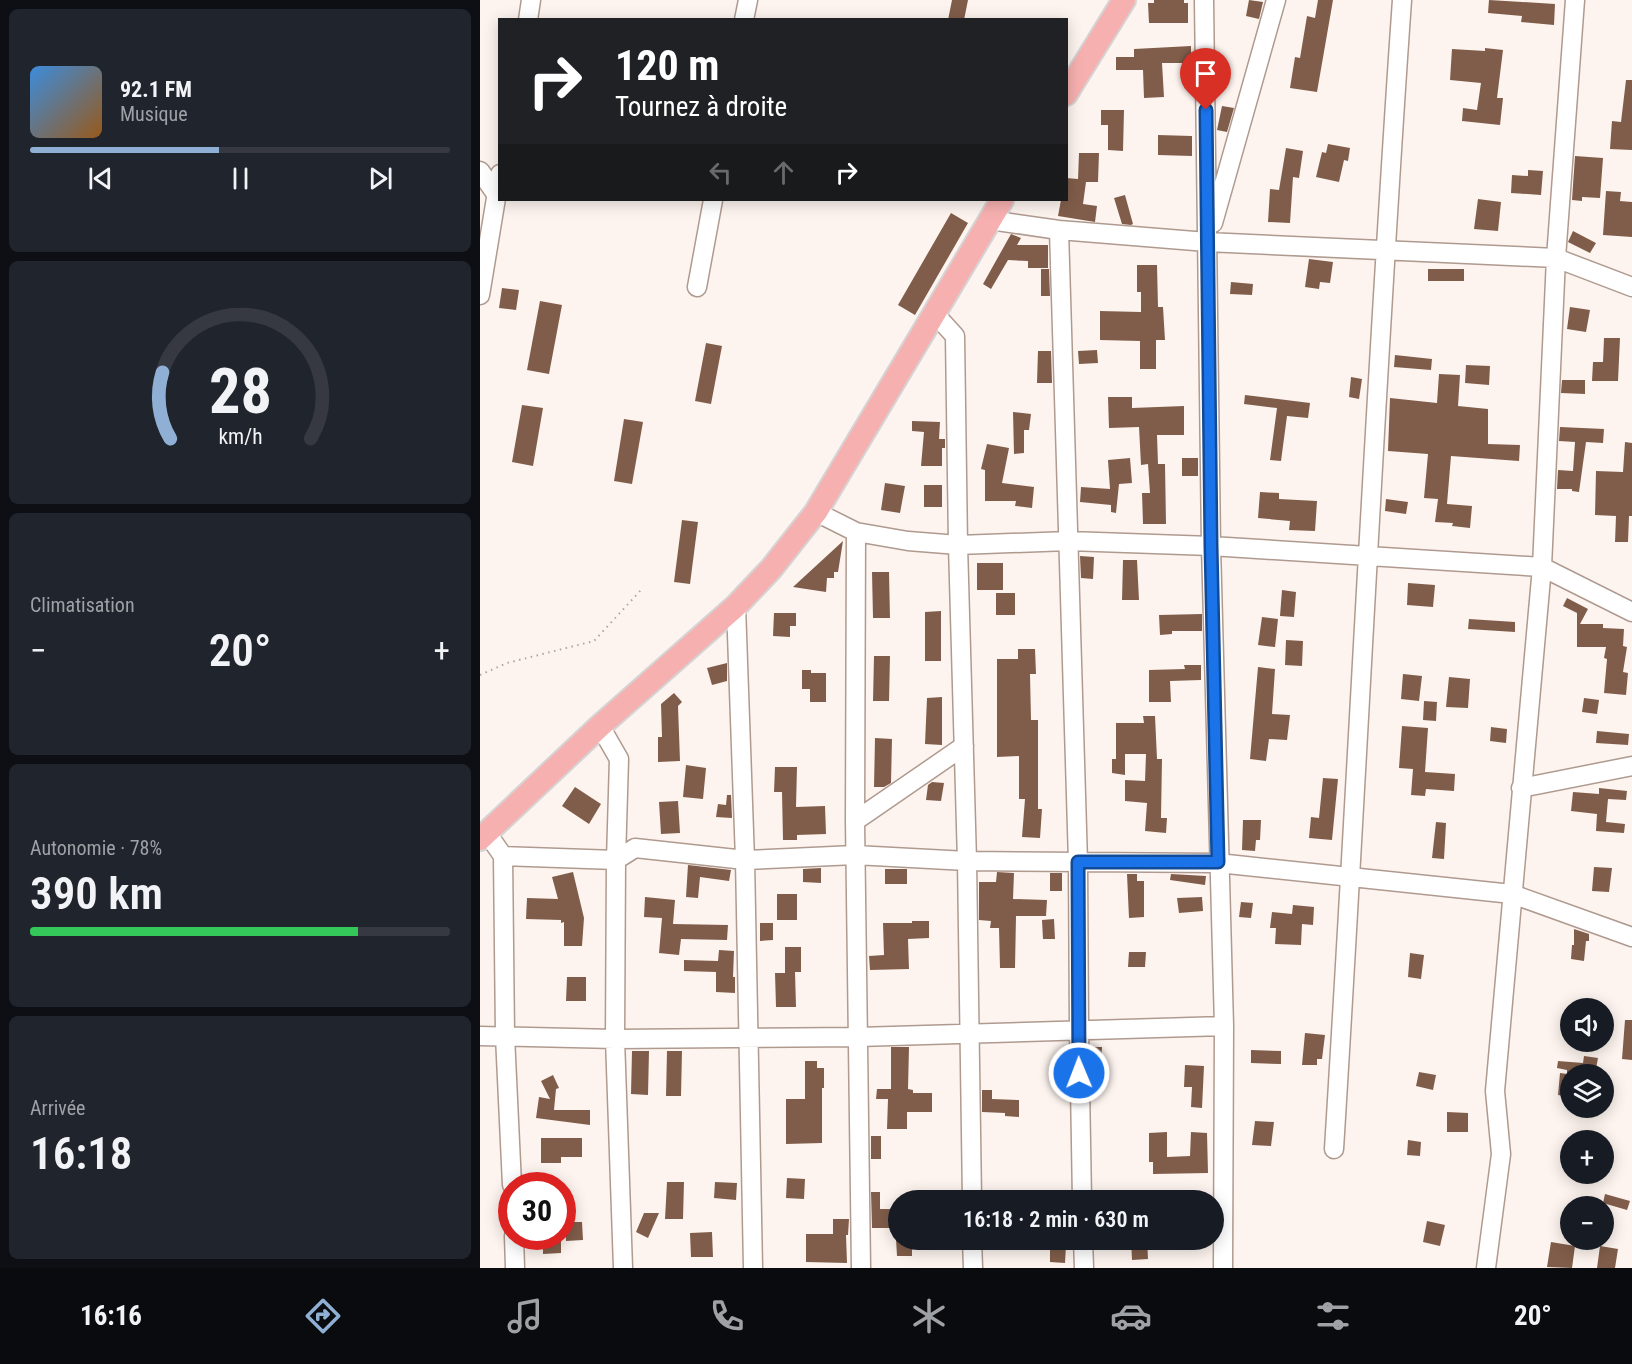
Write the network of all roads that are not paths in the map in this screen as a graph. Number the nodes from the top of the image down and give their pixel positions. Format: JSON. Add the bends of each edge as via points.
{"nodes":[{"id":1,"x":531,"y":0,"type":"edge"},
{"id":2,"x":747,"y":0,"type":"edge"},
{"id":3,"x":1125,"y":0,"type":"edge"},
{"id":4,"x":1204,"y":0,"type":"edge"},
{"id":5,"x":1276,"y":0,"type":"edge"},
{"id":6,"x":1402,"y":0,"type":"edge"},
{"id":7,"x":1575,"y":0,"type":"edge"},
{"id":8,"x":528,"y":18,"type":"edge"},
{"id":9,"x":744,"y":18,"type":"edge"},
{"id":10,"x":1068,"y":91,"type":"edge"},
{"id":11,"x":480,"y":171,"type":"edge"},
{"id":12,"x":498,"y":184,"type":"edge"},
{"id":13,"x":496,"y":194,"type":"junction"},
{"id":14,"x":712,"y":201,"type":"edge"},
{"id":15,"x":1001,"y":201,"type":"edge"},
{"id":16,"x":990,"y":220,"type":"junction"},
{"id":17,"x":1059,"y":230,"type":"junction"},
{"id":18,"x":1207,"y":242,"type":"junction"},
{"id":19,"x":1384,"y":250,"type":"junction"},
{"id":20,"x":1556,"y":258,"type":"junction"},
{"id":21,"x":697,"y":287,"type":"dead end"},
{"id":22,"x":1632,"y":287,"type":"edge"},
{"id":23,"x":480,"y":295,"type":"edge"},
{"id":24,"x":934,"y":313,"type":"junction"},
{"id":25,"x":816,"y":513,"type":"junction"},
{"id":26,"x":856,"y":532,"type":"junction"},
{"id":27,"x":1069,"y":541,"type":"junction"},
{"id":28,"x":958,"y":544,"type":"junction"},
{"id":29,"x":1211,"y":546,"type":"junction"},
{"id":30,"x":1367,"y":555,"type":"junction"},
{"id":31,"x":1542,"y":567,"type":"junction"},
{"id":32,"x":736,"y":606,"type":"junction"},
{"id":33,"x":1632,"y":612,"type":"edge"},
{"id":34,"x":600,"y":726,"type":"junction"},
{"id":35,"x":964,"y":746,"type":"junction"},
{"id":36,"x":1632,"y":766,"type":"edge"},
{"id":37,"x":1521,"y":788,"type":"junction"},
{"id":38,"x":855,"y":821,"type":"junction"},
{"id":39,"x":483,"y":836,"type":"edge"},
{"id":40,"x":855,"y":855,"type":"junction"},
{"id":41,"x":503,"y":856,"type":"junction"},
{"id":42,"x":616,"y":860,"type":"junction"},
{"id":43,"x":745,"y":860,"type":"junction"},
{"id":44,"x":968,"y":861,"type":"junction"},
{"id":45,"x":1078,"y":862,"type":"junction"},
{"id":46,"x":1218,"y":862,"type":"junction"},
{"id":47,"x":1351,"y":878,"type":"junction"},
{"id":48,"x":1512,"y":894,"type":"junction"},
{"id":49,"x":1632,"y":937,"type":"edge"},
{"id":50,"x":1224,"y":1026,"type":"junction"},
{"id":51,"x":1078,"y":1030,"type":"junction"},
{"id":52,"x":968,"y":1033,"type":"junction"},
{"id":53,"x":480,"y":1036,"type":"edge"},
{"id":54,"x":505,"y":1036,"type":"junction"},
{"id":55,"x":858,"y":1037,"type":"junction"},
{"id":56,"x":748,"y":1038,"type":"junction"},
{"id":57,"x":615,"y":1039,"type":"junction"},
{"id":58,"x":1334,"y":1149,"type":"dead end"},
{"id":59,"x":511,"y":1172,"type":"edge"},
{"id":60,"x":972,"y":1190,"type":"edge"},
{"id":61,"x":1082,"y":1190,"type":"edge"},
{"id":62,"x":514,"y":1250,"type":"edge"},
{"id":63,"x":972,"y":1250,"type":"edge"},
{"id":64,"x":1083,"y":1250,"type":"edge"},
{"id":65,"x":515,"y":1268,"type":"edge"},
{"id":66,"x":623,"y":1268,"type":"edge"},
{"id":67,"x":753,"y":1268,"type":"edge"},
{"id":68,"x":861,"y":1268,"type":"edge"},
{"id":69,"x":973,"y":1268,"type":"edge"},
{"id":70,"x":1084,"y":1268,"type":"edge"},
{"id":71,"x":1223,"y":1268,"type":"edge"},
{"id":72,"x":1486,"y":1268,"type":"edge"}],
"edges":[{"from":1,"to":8,"type":"street"},
{"from":2,"to":9,"type":"street"},
{"from":3,"to":10,"type":"main road"},
{"from":4,"to":18,"type":"street"},
{"from":5,"to":18,"type":"street"},
{"from":6,"to":19,"type":"street"},
{"from":7,"to":20,"type":"street"},
{"from":11,"to":13,"type":"street"},
{"from":12,"to":13,"type":"street"},
{"from":13,"to":23,"type":"street"},
{"from":14,"to":21,"type":"street"},
{"from":15,"to":16,"type":"main road"},
{"from":16,"to":17,"type":"street"},
{"from":16,"to":24,"type":"main road"},
{"from":17,"to":18,"type":"street"},
{"from":17,"to":27,"type":"street"},
{"from":18,"to":19,"type":"street"},
{"from":18,"to":29,"type":"street"},
{"from":19,"to":20,"type":"street"},
{"from":19,"to":30,"type":"street"},
{"from":20,"to":22,"type":"street"},
{"from":20,"to":31,"type":"street"},
{"from":24,"to":25,"type":"main road"},
{"from":24,"to":28,"type":"street","via":[[955,336]]},
{"from":25,"to":26,"type":"street"},
{"from":25,"to":32,"type":"main road"},
{"from":26,"to":28,"type":"street","via":[[908,542]]},
{"from":26,"to":38,"type":"street"},
{"from":27,"to":28,"type":"street"},
{"from":27,"to":29,"type":"street"},
{"from":27,"to":45,"type":"street"},
{"from":28,"to":35,"type":"street"},
{"from":29,"to":30,"type":"street"},
{"from":29,"to":46,"type":"street"},
{"from":30,"to":31,"type":"street"},
{"from":30,"to":47,"type":"street"},
{"from":31,"to":33,"type":"street"},
{"from":31,"to":37,"type":"street"},
{"from":32,"to":34,"type":"main road"},
{"from":32,"to":43,"type":"street"},
{"from":34,"to":39,"type":"main road"},
{"from":34,"to":42,"type":"street","via":[[619,759]]},
{"from":35,"to":38,"type":"street"},
{"from":35,"to":44,"type":"street"},
{"from":36,"to":37,"type":"street"},
{"from":37,"to":48,"type":"street"},
{"from":38,"to":40,"type":"street"},
{"from":39,"to":41,"type":"street"},
{"from":40,"to":43,"type":"street"},
{"from":40,"to":44,"type":"street"},
{"from":40,"to":55,"type":"street"},
{"from":41,"to":42,"type":"street"},
{"from":41,"to":54,"type":"street"},
{"from":42,"to":43,"type":"street","via":[[635,848]]},
{"from":42,"to":57,"type":"street"},
{"from":43,"to":56,"type":"street"},
{"from":44,"to":45,"type":"street"},
{"from":44,"to":52,"type":"street"},
{"from":45,"to":46,"type":"street"},
{"from":45,"to":51,"type":"street"},
{"from":46,"to":47,"type":"street"},
{"from":46,"to":50,"type":"street"},
{"from":47,"to":48,"type":"street"},
{"from":47,"to":58,"type":"street"},
{"from":48,"to":49,"type":"street"},
{"from":48,"to":72,"type":"street","via":[[1494,1091],[1501,1154]]},
{"from":50,"to":51,"type":"street"},
{"from":50,"to":71,"type":"street"},
{"from":51,"to":52,"type":"street"},
{"from":51,"to":61,"type":"street"},
{"from":52,"to":55,"type":"street"},
{"from":52,"to":60,"type":"street"},
{"from":53,"to":54,"type":"street"},
{"from":54,"to":57,"type":"street"},
{"from":54,"to":59,"type":"street"},
{"from":55,"to":56,"type":"street"},
{"from":55,"to":68,"type":"street"},
{"from":56,"to":57,"type":"street"},
{"from":56,"to":67,"type":"street"},
{"from":57,"to":66,"type":"street"},
{"from":62,"to":65,"type":"street"},
{"from":63,"to":69,"type":"street"},
{"from":64,"to":70,"type":"street"}]}
